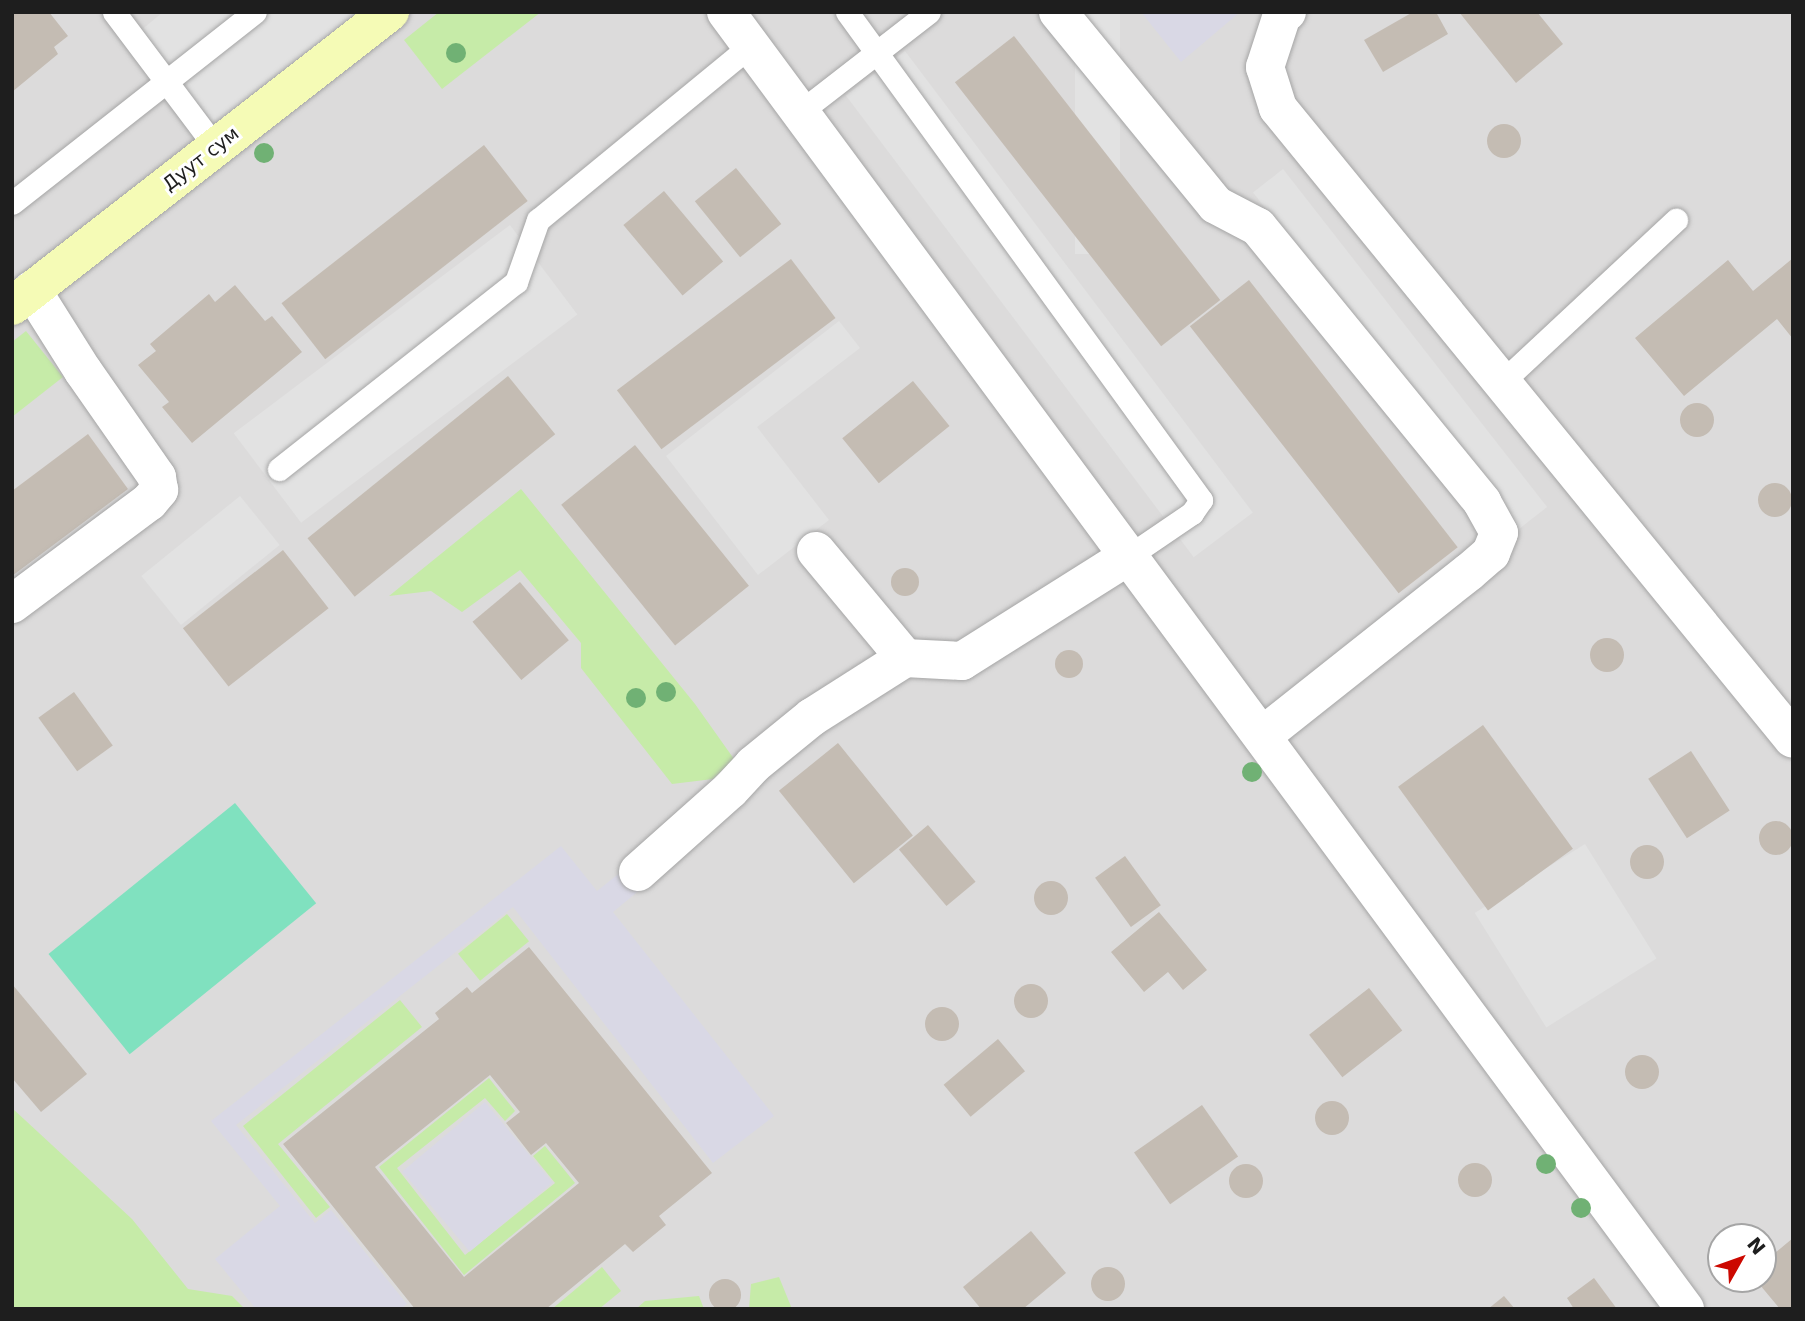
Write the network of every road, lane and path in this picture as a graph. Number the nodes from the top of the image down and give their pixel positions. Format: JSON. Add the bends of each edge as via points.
{"nodes":[{"id":1,"x":114,"y":12,"type":"edge"},
{"id":2,"x":255,"y":12,"type":"edge"},
{"id":3,"x":390,"y":12,"type":"edge"},
{"id":4,"x":726,"y":12,"type":"edge"},
{"id":5,"x":847,"y":12,"type":"edge"},
{"id":6,"x":929,"y":12,"type":"edge"},
{"id":7,"x":1058,"y":12,"type":"edge"},
{"id":8,"x":1287,"y":12,"type":"edge"},
{"id":9,"x":751,"y":45,"type":"junction"},
{"id":10,"x":876,"y":53,"type":"junction"},
{"id":11,"x":167,"y":83,"type":"junction"},
{"id":12,"x":800,"y":112,"type":"junction"},
{"id":13,"x":216,"y":149,"type":"junction"},
{"id":14,"x":12,"y":202,"type":"edge"},
{"id":15,"x":1676,"y":220,"type":"dead end"},
{"id":16,"x":22,"y":298,"type":"edge"},
{"id":17,"x":1502,"y":382,"type":"junction"},
{"id":18,"x":279,"y":469,"type":"dead end"},
{"id":19,"x":816,"y":551,"type":"dead end"},
{"id":20,"x":1129,"y":556,"type":"junction"},
{"id":21,"x":12,"y":604,"type":"edge"},
{"id":22,"x":905,"y":658,"type":"junction"},
{"id":23,"x":1262,"y":736,"type":"junction"},
{"id":24,"x":1793,"y":739,"type":"edge"},
{"id":25,"x":638,"y":872,"type":"dead end"},
{"id":26,"x":1685,"y":1309,"type":"edge"}],
"edges":[{"from":1,"to":11,"type":"lane"},
{"from":2,"to":11,"type":"lane"},
{"from":3,"to":13,"type":"main road","name":"Дуут сум"},
{"from":4,"to":9,"type":"street"},
{"from":5,"to":10,"type":"lane"},
{"from":6,"to":10,"type":"lane"},
{"from":7,"to":23,"type":"street","via":[[1216,205],[1258,227],[1482,502],[1499,533],[1490,553],[1469,572]]},
{"from":8,"to":17,"type":"street","via":[[1282,15],[1265,67],[1278,108]]},
{"from":9,"to":12,"type":"street"},
{"from":9,"to":18,"type":"lane","via":[[538,220],[516,282]]},
{"from":10,"to":12,"type":"lane"},
{"from":10,"to":20,"type":"lane","via":[[1201,500],[1192,513]]},
{"from":11,"to":13,"type":"lane"},
{"from":11,"to":14,"type":"lane"},
{"from":12,"to":20,"type":"street"},
{"from":13,"to":16,"type":"main road","name":"Дуут сум"},
{"from":15,"to":17,"type":"lane"},
{"from":16,"to":21,"type":"street","via":[[83,370],[157,477],[159,490]]},
{"from":17,"to":24,"type":"street"},
{"from":19,"to":22,"type":"street"},
{"from":20,"to":22,"type":"street","via":[[962,661]]},
{"from":20,"to":23,"type":"street"},
{"from":22,"to":25,"type":"street","via":[[802,725]]},
{"from":23,"to":26,"type":"street"}]}
